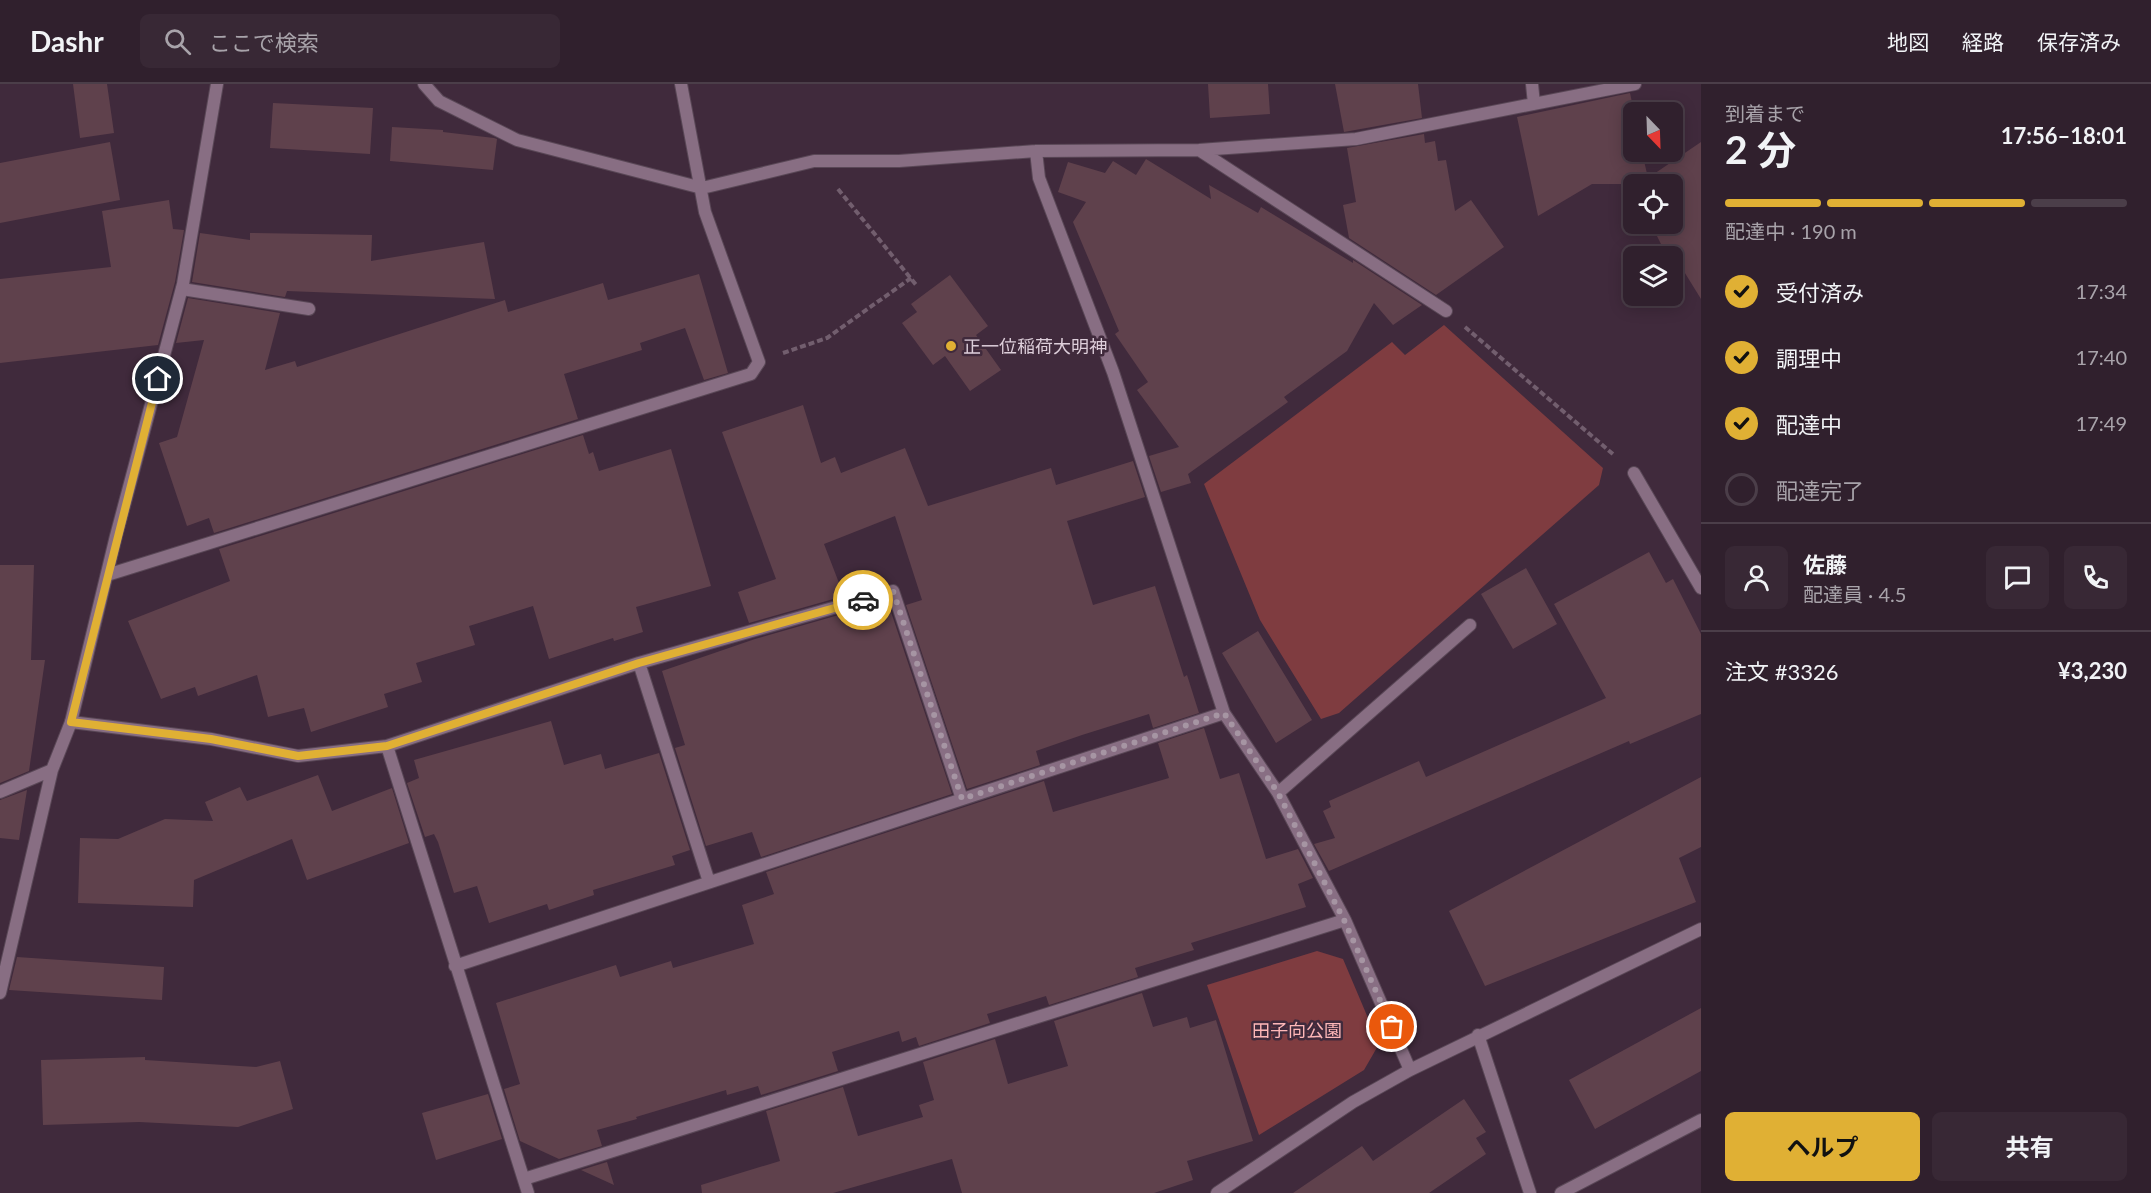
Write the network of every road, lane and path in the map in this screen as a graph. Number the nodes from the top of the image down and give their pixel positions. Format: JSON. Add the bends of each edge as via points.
{"nodes":[{"id":1,"x":217,"y":84,"type":"edge"},
{"id":2,"x":424,"y":84,"type":"edge"},
{"id":3,"x":681,"y":84,"type":"edge"},
{"id":4,"x":1532,"y":84,"type":"edge"},
{"id":5,"x":1635,"y":84,"type":"edge"},
{"id":6,"x":1534,"y":104,"type":"junction"},
{"id":7,"x":1198,"y":150,"type":"junction"},
{"id":8,"x":1036,"y":151,"type":"junction"},
{"id":9,"x":814,"y":161,"type":"junction"},
{"id":10,"x":702,"y":188,"type":"junction"},
{"id":11,"x":910,"y":278,"type":"junction"},
{"id":12,"x":917,"y":286,"type":"dead end"},
{"id":13,"x":182,"y":289,"type":"junction"},
{"id":14,"x":309,"y":309,"type":"dead end"},
{"id":15,"x":1446,"y":310,"type":"joint"},
{"id":16,"x":759,"y":362,"type":"junction"},
{"id":17,"x":1634,"y":473,"type":"joint"},
{"id":18,"x":107,"y":575,"type":"junction"},
{"id":19,"x":1701,"y":588,"type":"edge"},
{"id":20,"x":1470,"y":625,"type":"dead end"},
{"id":21,"x":639,"y":663,"type":"junction"},
{"id":22,"x":1224,"y":713,"type":"junction"},
{"id":23,"x":71,"y":722,"type":"junction"},
{"id":24,"x":387,"y":746,"type":"junction"},
{"id":25,"x":52,"y":770,"type":"junction"},
{"id":26,"x":0,"y":792,"type":"edge"},
{"id":27,"x":1278,"y":793,"type":"junction"},
{"id":28,"x":962,"y":799,"type":"junction"},
{"id":29,"x":709,"y":882,"type":"junction"},
{"id":30,"x":1344,"y":920,"type":"junction"},
{"id":31,"x":1701,"y":929,"type":"edge"},
{"id":32,"x":455,"y":966,"type":"junction"},
{"id":33,"x":0,"y":993,"type":"edge"},
{"id":34,"x":1478,"y":1035,"type":"junction"},
{"id":35,"x":1410,"y":1070,"type":"junction"},
{"id":36,"x":1701,"y":1120,"type":"edge"},
{"id":37,"x":524,"y":1179,"type":"junction"},
{"id":38,"x":528,"y":1193,"type":"edge"},
{"id":39,"x":1217,"y":1193,"type":"edge"},
{"id":40,"x":1530,"y":1193,"type":"edge"},
{"id":41,"x":1561,"y":1193,"type":"edge"}],
"edges":[{"from":1,"to":13,"type":"street"},
{"from":2,"to":10,"type":"street","via":[[439,100],[517,140]]},
{"from":3,"to":10,"type":"street"},
{"from":4,"to":6,"type":"street"},
{"from":5,"to":6,"type":"street"},
{"from":6,"to":7,"type":"street","via":[[1356,139]]},
{"from":7,"to":8,"type":"street"},
{"from":7,"to":15,"type":"street"},
{"from":8,"to":9,"type":"street","via":[[899,161]]},
{"from":8,"to":22,"type":"street","via":[[1039,178],[1113,372]]},
{"from":9,"to":10,"type":"street"},
{"from":9,"to":11,"type":"path"},
{"from":10,"to":16,"type":"street","via":[[705,212]]},
{"from":11,"to":12,"type":"path"},
{"from":11,"to":16,"type":"path","via":[[827,338]]},
{"from":13,"to":14,"type":"street"},
{"from":13,"to":18,"type":"street"},
{"from":15,"to":17,"type":"path"},
{"from":16,"to":18,"type":"street","via":[[751,374]]},
{"from":17,"to":19,"type":"street"},
{"from":18,"to":23,"type":"street"},
{"from":20,"to":27,"type":"street"},
{"from":21,"to":24,"type":"street"},
{"from":21,"to":28,"type":"street","via":[[893,591]]},
{"from":21,"to":29,"type":"street"},
{"from":22,"to":27,"type":"street"},
{"from":22,"to":28,"type":"street"},
{"from":23,"to":24,"type":"street","via":[[211,739],[298,756]]},
{"from":23,"to":25,"type":"street"},
{"from":24,"to":32,"type":"street"},
{"from":25,"to":26,"type":"street"},
{"from":25,"to":33,"type":"street"},
{"from":27,"to":30,"type":"street"},
{"from":28,"to":29,"type":"street"},
{"from":29,"to":32,"type":"street"},
{"from":30,"to":35,"type":"street"},
{"from":30,"to":37,"type":"street"},
{"from":31,"to":34,"type":"street"},
{"from":32,"to":37,"type":"street"},
{"from":34,"to":35,"type":"street"},
{"from":34,"to":40,"type":"street"},
{"from":35,"to":39,"type":"street","via":[[1353,1101]]},
{"from":36,"to":41,"type":"street"},
{"from":37,"to":38,"type":"street"}]}
